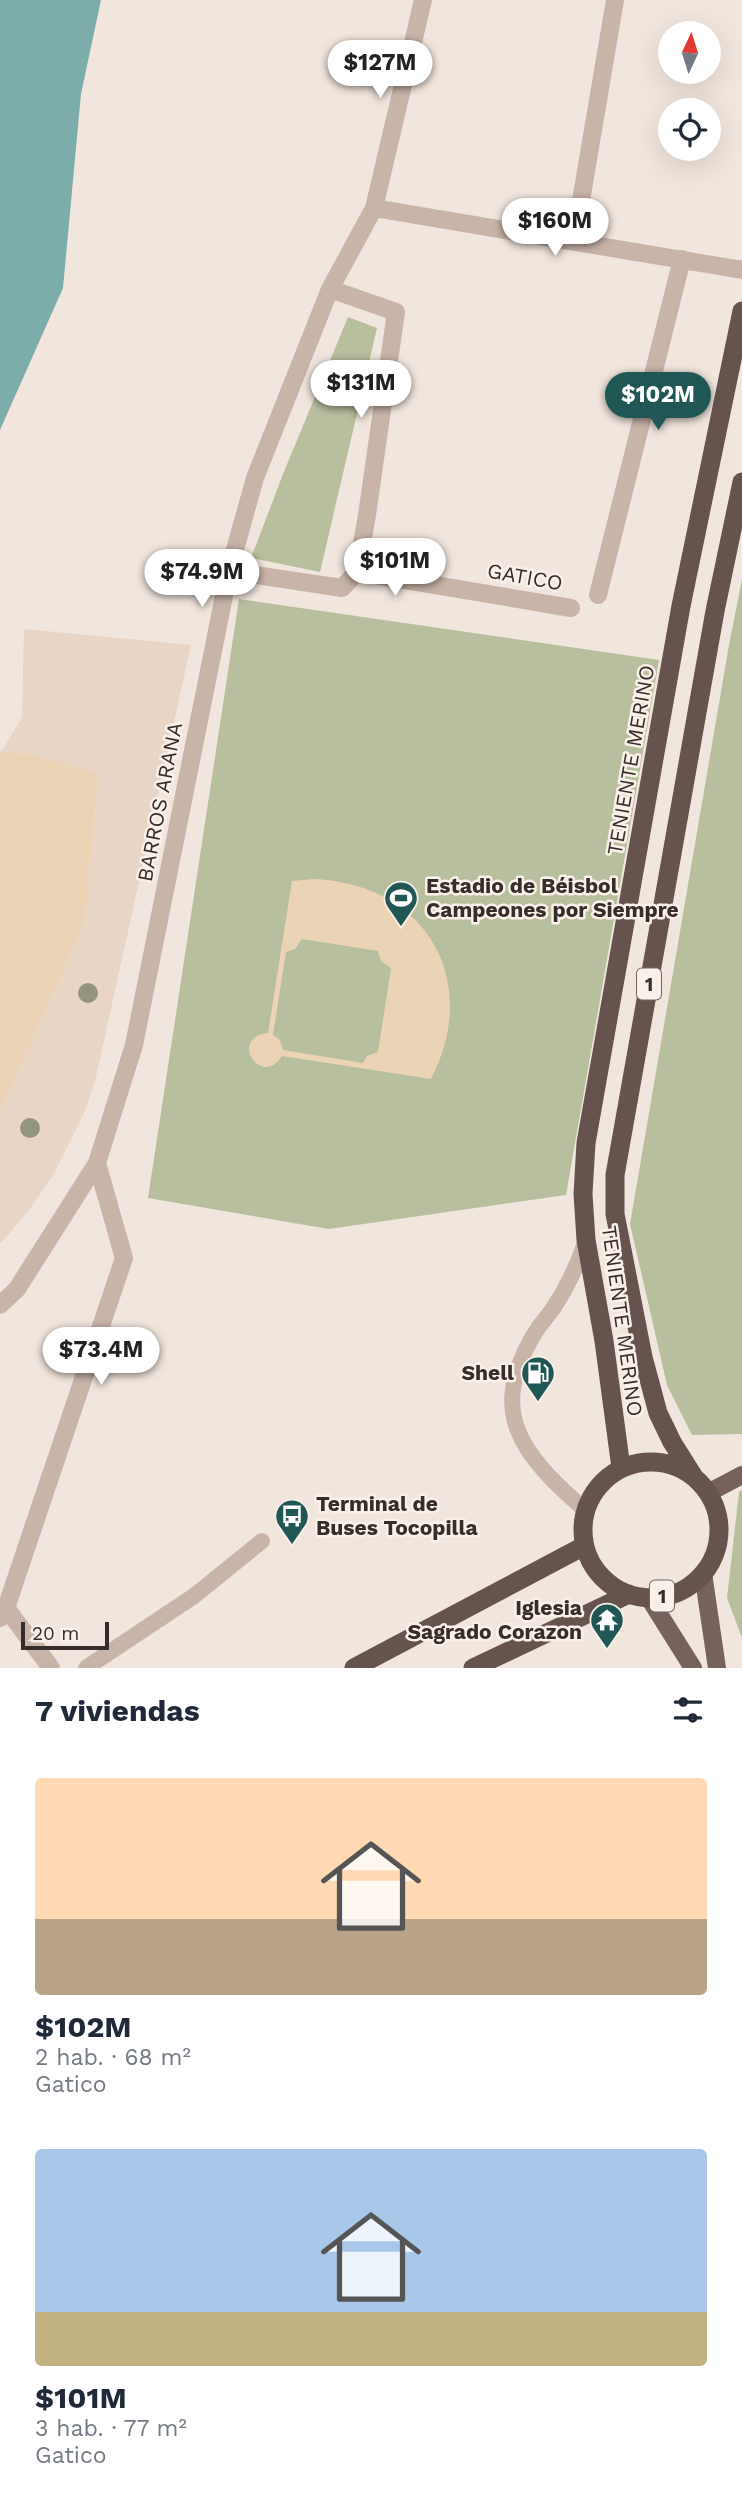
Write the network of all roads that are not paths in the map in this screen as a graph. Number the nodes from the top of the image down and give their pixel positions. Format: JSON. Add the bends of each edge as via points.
{"nodes":[{"id":1,"x":423,"y":0,"type":"edge"},
{"id":2,"x":615,"y":0,"type":"edge"},
{"id":3,"x":374,"y":208,"type":"junction"},
{"id":4,"x":574,"y":242,"type":"junction"},
{"id":5,"x":682,"y":259,"type":"junction"},
{"id":6,"x":742,"y":270,"type":"edge"},
{"id":7,"x":330,"y":289,"type":"junction"},
{"id":8,"x":742,"y":311,"type":"edge"},
{"id":9,"x":742,"y":482,"type":"edge"},
{"id":10,"x":229,"y":570,"type":"junction"},
{"id":11,"x":357,"y":572,"type":"junction"},
{"id":12,"x":598,"y":595,"type":"dead end"},
{"id":13,"x":571,"y":608,"type":"dead end"},
{"id":14,"x":97,"y":1163,"type":"junction"},
{"id":15,"x":586,"y":1240,"type":"junction"},
{"id":16,"x":0,"y":1305,"type":"edge"},
{"id":17,"x":621,"y":1468,"type":"junction"},
{"id":18,"x":742,"y":1475,"type":"edge"},
{"id":19,"x":694,"y":1477,"type":"junction"},
{"id":20,"x":708,"y":1493,"type":"junction"},
{"id":21,"x":585,"y":1510,"type":"junction"},
{"id":22,"x":262,"y":1541,"type":"dead end"},
{"id":23,"x":584,"y":1546,"type":"junction"},
{"id":24,"x":704,"y":1573,"type":"junction"},
{"id":25,"x":629,"y":1594,"type":"junction"},
{"id":26,"x":649,"y":1598,"type":"junction"},
{"id":27,"x":3,"y":1613,"type":"edge"},
{"id":28,"x":51,"y":1668,"type":"edge"},
{"id":29,"x":86,"y":1668,"type":"edge"},
{"id":30,"x":354,"y":1668,"type":"edge"},
{"id":31,"x":473,"y":1668,"type":"edge"},
{"id":32,"x":693,"y":1668,"type":"edge"},
{"id":33,"x":717,"y":1668,"type":"edge"}],
"edges":[{"from":1,"to":3,"type":"street","name":"BARROS ARANA"},
{"from":2,"to":4,"type":"street"},
{"from":3,"to":4,"type":"street"},
{"from":3,"to":7,"type":"street","name":"BARROS ARANA"},
{"from":4,"to":5,"type":"street"},
{"from":5,"to":6,"type":"street"},
{"from":5,"to":12,"type":"street"},
{"from":7,"to":10,"type":"street","name":"BARROS ARANA","via":[[255,478]]},
{"from":7,"to":11,"type":"street","via":[[396,313]]},
{"from":8,"to":15,"type":"highway","name":"TENIENTE MERINO","number":"1","via":[[681,606],[586,1143]]},
{"from":9,"to":19,"type":"highway","name":"TENIENTE MERINO","number":"1","via":[[615,1175],[615,1214],[643,1357],[658,1413]]},
{"from":10,"to":11,"type":"street","via":[[342,588]]},
{"from":10,"to":14,"type":"street","name":"BARROS ARANA","via":[[134,1045]]},
{"from":11,"to":13,"type":"street","name":"GATICO"},
{"from":14,"to":16,"type":"street","name":"BARROS ARANA","via":[[17,1289]]},
{"from":14,"to":27,"type":"street","via":[[124,1258]]},
{"from":15,"to":17,"type":"highway","name":"TENIENTE MERINO","number":"1"},
{"from":15,"to":21,"type":"lane","via":[[565,1290],[527,1347],[512,1394],[514,1419],[523,1443]]},
{"from":17,"to":19,"type":"highway","name":"TENIENTE MERINO","number":"1","via":[[658,1462]]},
{"from":17,"to":21,"type":"highway","via":[[606,1479]]},
{"from":18,"to":20,"type":"main road"},
{"from":19,"to":20,"type":"highway","name":"TENIENTE MERINO","number":"1"},
{"from":20,"to":24,"type":"highway","name":"TENIENTE MERINO","number":"1","via":[[717,1513],[719,1534]]},
{"from":21,"to":23,"type":"highway"},
{"from":22,"to":29,"type":"lane","via":[[194,1596]]},
{"from":23,"to":25,"type":"highway","number":"1","via":[[609,1584]]},
{"from":23,"to":30,"type":"highway"},
{"from":24,"to":26,"type":"highway","number":"1","via":[[688,1587]]},
{"from":24,"to":33,"type":"main road"},
{"from":25,"to":26,"type":"highway","number":"1"},
{"from":25,"to":31,"type":"highway","number":"1"},
{"from":26,"to":32,"type":"main road"},
{"from":27,"to":28,"type":"street"}]}
